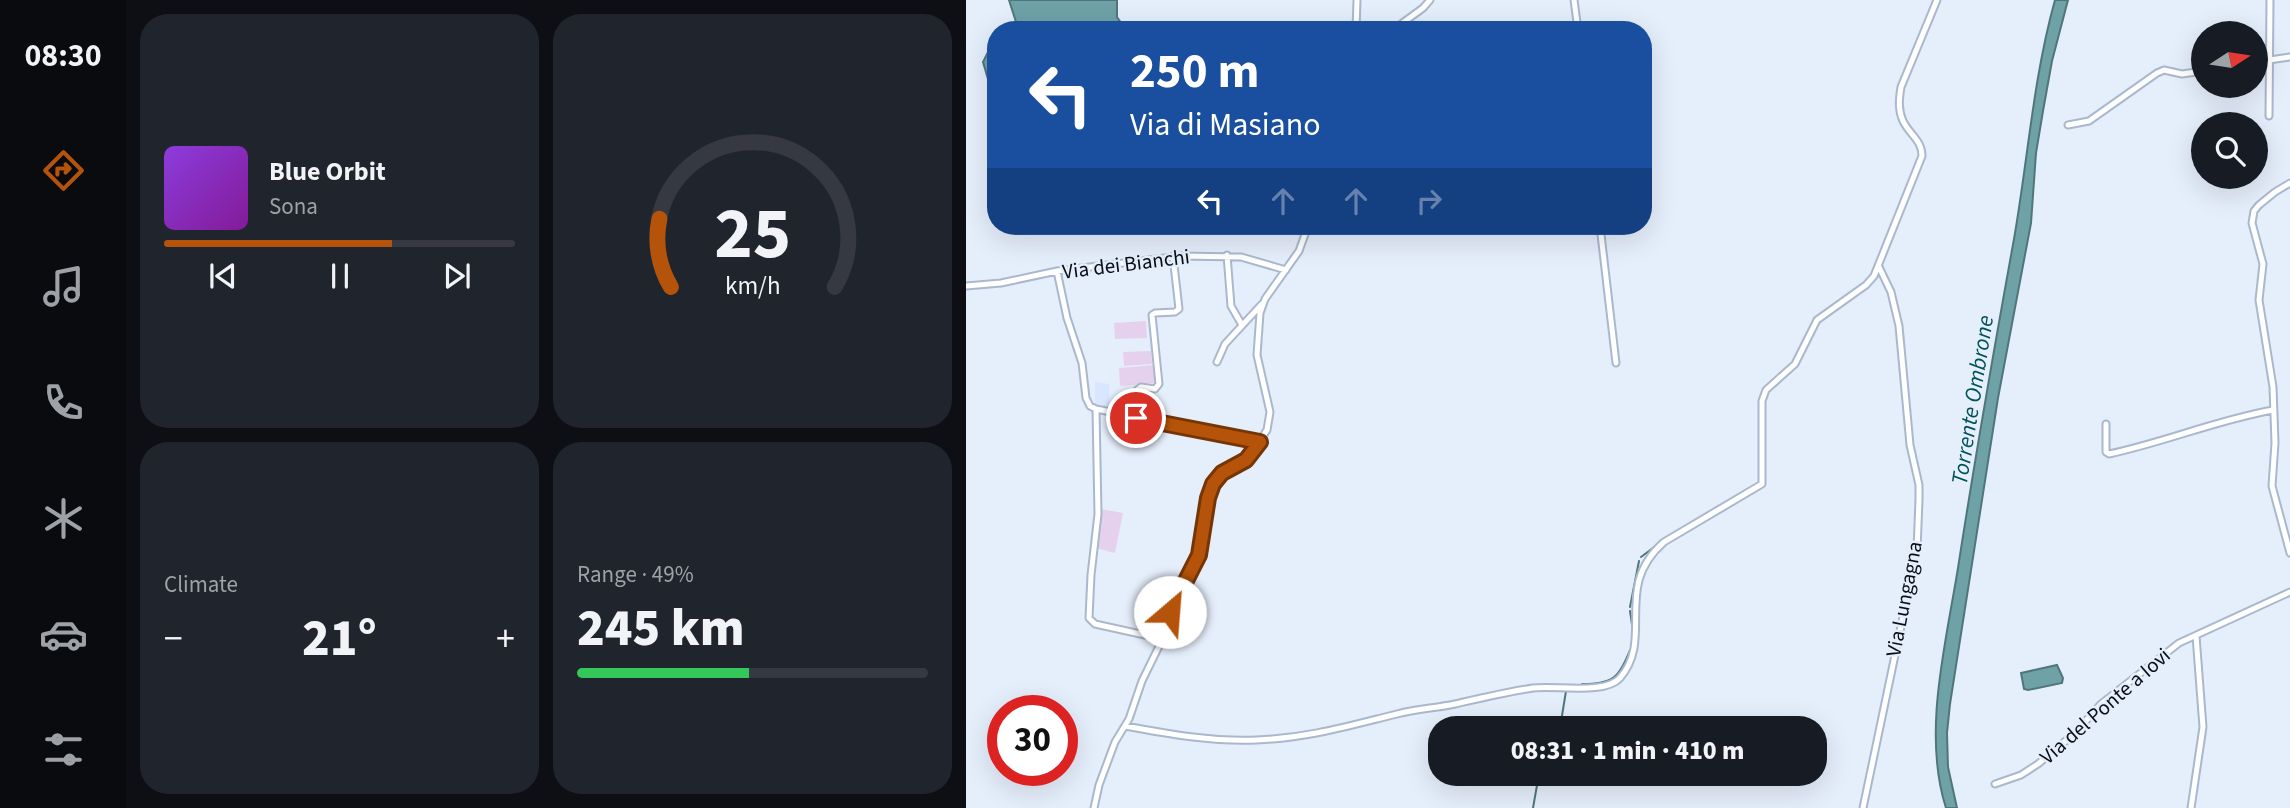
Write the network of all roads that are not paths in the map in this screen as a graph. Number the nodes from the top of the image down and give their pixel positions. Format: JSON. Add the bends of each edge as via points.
{"nodes":[{"id":1,"x":1357,"y":0,"type":"edge"},
{"id":2,"x":1430,"y":0,"type":"edge"},
{"id":3,"x":1574,"y":0,"type":"edge"},
{"id":4,"x":1937,"y":0,"type":"edge"},
{"id":5,"x":2270,"y":0,"type":"edge"},
{"id":6,"x":1356,"y":21,"type":"edge"},
{"id":7,"x":1405,"y":21,"type":"edge"},
{"id":8,"x":1577,"y":21,"type":"edge"},
{"id":9,"x":2290,"y":57,"type":"edge"},
{"id":10,"x":2269,"y":60,"type":"junction"},
{"id":11,"x":2191,"y":73,"type":"edge"},
{"id":12,"x":2269,"y":116,"type":"dead end"},
{"id":13,"x":2068,"y":125,"type":"dead end"},
{"id":14,"x":2290,"y":183,"type":"edge"},
{"id":15,"x":1306,"y":235,"type":"edge"},
{"id":16,"x":1601,"y":235,"type":"edge"},
{"id":17,"x":1172,"y":256,"type":"junction"},
{"id":18,"x":1227,"y":256,"type":"junction"},
{"id":19,"x":1879,"y":267,"type":"junction"},
{"id":20,"x":1286,"y":270,"type":"junction"},
{"id":21,"x":1057,"y":271,"type":"junction"},
{"id":22,"x":966,"y":286,"type":"edge"},
{"id":23,"x":1264,"y":303,"type":"junction"},
{"id":24,"x":1252,"y":315,"type":"junction"},
{"id":25,"x":1236,"y":316,"type":"junction"},
{"id":26,"x":1242,"y":325,"type":"junction"},
{"id":27,"x":1217,"y":362,"type":"dead end"},
{"id":28,"x":1616,"y":363,"type":"dead end"},
{"id":29,"x":1096,"y":409,"type":"junction"},
{"id":30,"x":2273,"y":410,"type":"junction"},
{"id":31,"x":1136,"y":418,"type":"junction"},
{"id":32,"x":2106,"y":424,"type":"dead end"},
{"id":33,"x":1260,"y":442,"type":"junction"},
{"id":34,"x":2290,"y":553,"type":"edge"},
{"id":35,"x":2290,"y":592,"type":"edge"},
{"id":36,"x":2196,"y":636,"type":"junction"},
{"id":37,"x":1163,"y":639,"type":"junction"},
{"id":38,"x":1125,"y":726,"type":"junction"},
{"id":39,"x":1995,"y":784,"type":"dead end"},
{"id":40,"x":1094,"y":808,"type":"edge"},
{"id":41,"x":1863,"y":808,"type":"edge"},
{"id":42,"x":2192,"y":808,"type":"edge"}],
"edges":[{"from":1,"to":6,"type":"street"},
{"from":2,"to":7,"type":"street"},
{"from":3,"to":8,"type":"street"},
{"from":4,"to":19,"type":"street","via":[[1899,100],[1904,124],[1919,142],[1922,156]]},
{"from":5,"to":10,"type":"street"},
{"from":9,"to":10,"type":"street"},
{"from":10,"to":12,"type":"street"},
{"from":11,"to":13,"type":"street","via":[[2157,72],[2089,121]]},
{"from":14,"to":30,"type":"street","via":[[2266,198],[2252,217],[2263,264],[2259,300]]},
{"from":15,"to":20,"type":"street"},
{"from":16,"to":28,"type":"street"},
{"from":17,"to":18,"type":"street","name":"Via dei Bianchi"},
{"from":17,"to":21,"type":"street","name":"Via dei Bianchi"},
{"from":17,"to":31,"type":"street","via":[[1179,309],[1152,315],[1159,384],[1155,389],[1137,390]]},
{"from":18,"to":20,"type":"street","name":"Via dei Bianchi"},
{"from":18,"to":25,"type":"street"},
{"from":19,"to":38,"type":"street","via":[[1866,285],[1817,320],[1795,364],[1765,392],[1762,484],[1664,542],[1644,564],[1634,610],[1635,646],[1615,682],[1509,692],[1396,714],[1328,733],[1280,738],[1228,740]]},
{"from":19,"to":41,"type":"street","name":"Via Lungagna","via":[[1899,326],[1919,500],[1917,550]]},
{"from":20,"to":23,"type":"street"},
{"from":21,"to":22,"type":"street","name":"Via dei Bianchi"},
{"from":21,"to":29,"type":"street","via":[[1082,363],[1086,398]]},
{"from":23,"to":24,"type":"street"},
{"from":23,"to":33,"type":"street","via":[[1256,355],[1270,416]]},
{"from":24,"to":25,"type":"street"},
{"from":24,"to":26,"type":"street"},
{"from":25,"to":26,"type":"street"},
{"from":26,"to":27,"type":"street","via":[[1223,346]]},
{"from":29,"to":31,"type":"street"},
{"from":29,"to":37,"type":"street","via":[[1098,514],[1089,618],[1095,624]]},
{"from":30,"to":32,"type":"street","via":[[2109,454],[2104,444]]},
{"from":30,"to":34,"type":"street","via":[[2272,486]]},
{"from":31,"to":33,"type":"street"},
{"from":33,"to":37,"type":"street","via":[[1246,460],[1222,473],[1213,484],[1199,555],[1171,608]]},
{"from":35,"to":36,"type":"street","name":"Via del Ponte a Iovi"},
{"from":36,"to":39,"type":"street","name":"Via del Ponte a Iovi","via":[[2174,646],[2122,687],[2038,764]]},
{"from":36,"to":42,"type":"street","via":[[2203,727]]},
{"from":37,"to":38,"type":"street"},
{"from":38,"to":40,"type":"street","via":[[1115,742]]}]}
